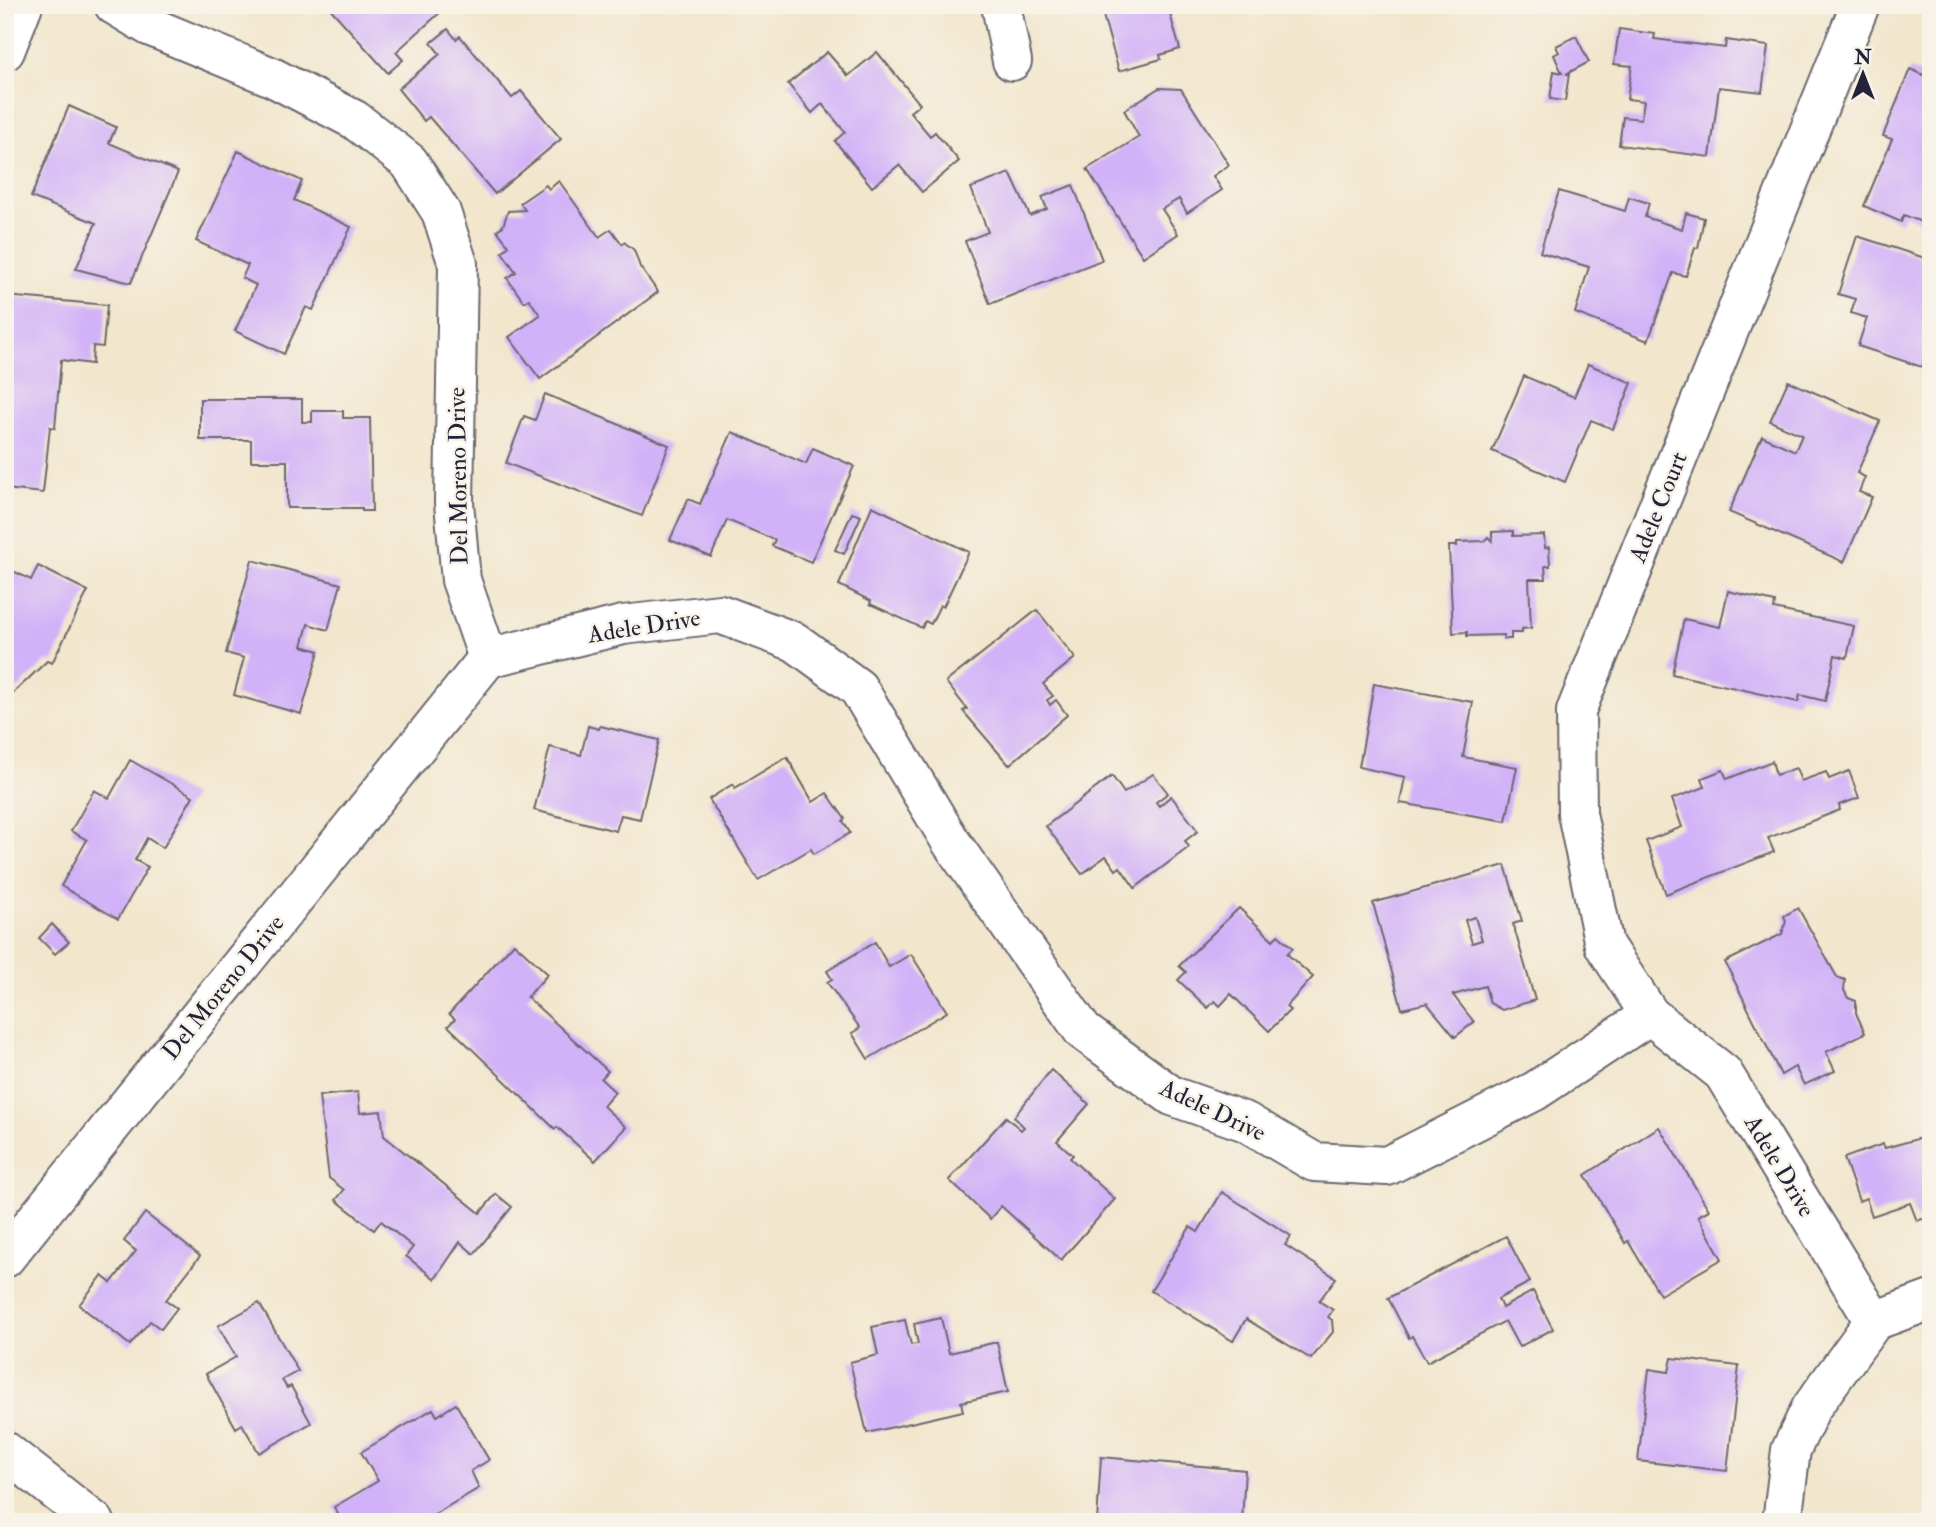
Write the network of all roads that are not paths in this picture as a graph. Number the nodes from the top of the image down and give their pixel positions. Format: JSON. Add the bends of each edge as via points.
{"nodes":[{"id":1,"x":23,"y":5,"type":"edge"},
{"id":2,"x":114,"y":5,"type":"edge"},
{"id":3,"x":1001,"y":5,"type":"edge"},
{"id":4,"x":1860,"y":5,"type":"edge"},
{"id":5,"x":5,"y":51,"type":"edge"},
{"id":6,"x":1012,"y":61,"type":"dead end"},
{"id":7,"x":488,"y":658,"type":"junction"},
{"id":8,"x":1650,"y":1015,"type":"junction"},
{"id":9,"x":5,"y":1258,"type":"edge"},
{"id":10,"x":1931,"y":1300,"type":"edge"},
{"id":11,"x":1874,"y":1321,"type":"junction"},
{"id":12,"x":5,"y":1451,"type":"edge"},
{"id":13,"x":95,"y":1522,"type":"edge"},
{"id":14,"x":1782,"y":1522,"type":"edge"}],
"edges":[{"from":1,"to":5,"type":"street"},
{"from":2,"to":7,"type":"street","name":"Del Moreno Drive","via":[[149,26],[272,77],[355,120],[409,162],[441,212],[458,264],[454,503],[461,580]]},
{"from":3,"to":6,"type":"street"},
{"from":4,"to":8,"type":"street","name":"Adele Court","via":[[1576,711],[1577,813],[1604,945]]},
{"from":7,"to":8,"type":"street","name":"Adele Drive","via":[[623,625],[720,614],[795,642],[858,688],[951,842],[1083,1031],[1172,1096],[1246,1122],[1314,1162],[1387,1166],[1535,1091]]},
{"from":7,"to":9,"type":"street","name":"Del Moreno Drive"},
{"from":8,"to":11,"type":"street","name":"Adele Drive","via":[[1723,1073]]},
{"from":10,"to":11,"type":"street"},
{"from":11,"to":14,"type":"street","via":[[1811,1408],[1791,1450]]},
{"from":12,"to":13,"type":"street"}]}
